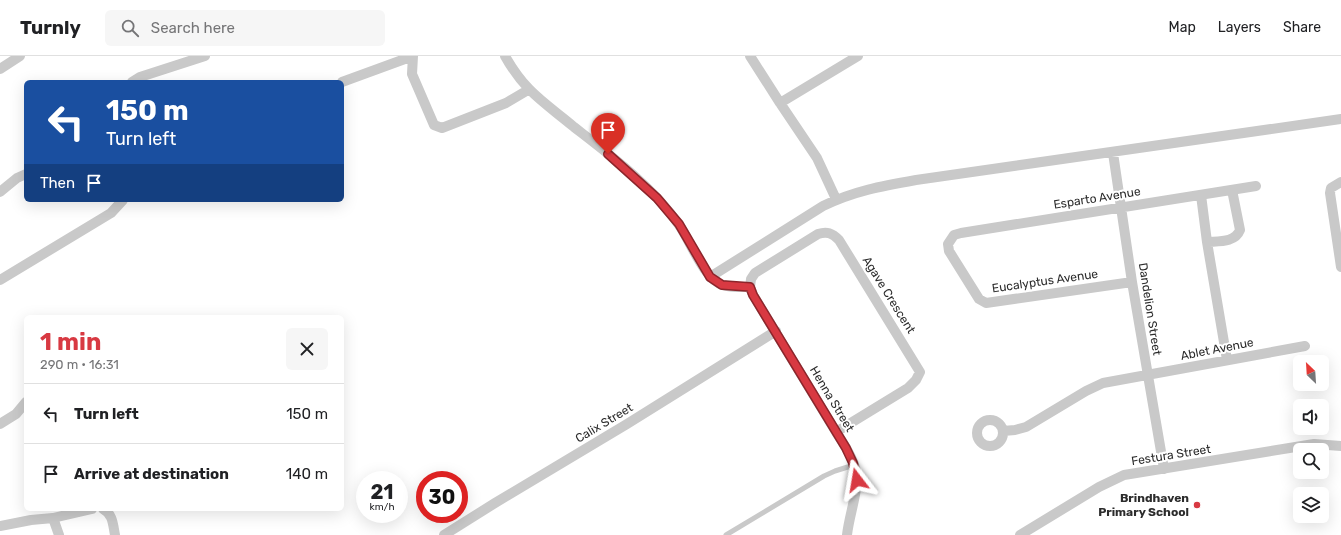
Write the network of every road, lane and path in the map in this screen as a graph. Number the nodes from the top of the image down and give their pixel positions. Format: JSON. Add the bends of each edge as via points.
{"nodes":[{"id":1,"x":20,"y":56,"type":"edge"},
{"id":2,"x":205,"y":56,"type":"edge"},
{"id":3,"x":413,"y":56,"type":"edge"},
{"id":4,"x":505,"y":56,"type":"edge"},
{"id":5,"x":750,"y":56,"type":"edge"},
{"id":6,"x":858,"y":56,"type":"edge"},
{"id":7,"x":0,"y":69,"type":"edge"},
{"id":8,"x":135,"y":80,"type":"edge"},
{"id":9,"x":344,"y":81,"type":"edge"},
{"id":10,"x":528,"y":90,"type":"junction"},
{"id":11,"x":780,"y":103,"type":"junction"},
{"id":12,"x":1341,"y":119,"type":"edge"},
{"id":13,"x":1113,"y":153,"type":"junction"},
{"id":14,"x":24,"y":175,"type":"edge"},
{"id":15,"x":1341,"y":182,"type":"edge"},
{"id":16,"x":1256,"y":186,"type":"dead end"},
{"id":17,"x":1232,"y":190,"type":"junction"},
{"id":18,"x":0,"y":192,"type":"edge"},
{"id":19,"x":1201,"y":195,"type":"junction"},
{"id":20,"x":836,"y":199,"type":"junction"},
{"id":21,"x":121,"y":202,"type":"edge"},
{"id":22,"x":1121,"y":207,"type":"junction"},
{"id":23,"x":1207,"y":242,"type":"junction"},
{"id":24,"x":948,"y":244,"type":"joint"},
{"id":25,"x":1341,"y":267,"type":"edge"},
{"id":26,"x":710,"y":277,"type":"junction"},
{"id":27,"x":0,"y":280,"type":"edge"},
{"id":28,"x":1132,"y":282,"type":"junction"},
{"id":29,"x":750,"y":287,"type":"junction"},
{"id":30,"x":776,"y":331,"type":"junction"},
{"id":31,"x":1304,"y":346,"type":"dead end"},
{"id":32,"x":1227,"y":360,"type":"junction"},
{"id":33,"x":1147,"y":375,"type":"junction"},
{"id":34,"x":24,"y":404,"type":"edge"},
{"id":35,"x":0,"y":424,"type":"edge"},
{"id":36,"x":1003,"y":431,"type":"dead end"},
{"id":37,"x":836,"y":432,"type":"junction"},
{"id":38,"x":1341,"y":446,"type":"edge"},
{"id":39,"x":854,"y":466,"type":"junction"},
{"id":40,"x":1164,"y":469,"type":"junction"},
{"id":41,"x":83,"y":511,"type":"edge"},
{"id":42,"x":106,"y":511,"type":"edge"},
{"id":43,"x":53,"y":518,"type":"junction"},
{"id":44,"x":0,"y":526,"type":"edge"},
{"id":45,"x":59,"y":535,"type":"edge"},
{"id":46,"x":115,"y":535,"type":"edge"},
{"id":47,"x":444,"y":535,"type":"edge"},
{"id":48,"x":726,"y":535,"type":"edge"},
{"id":49,"x":847,"y":535,"type":"edge"},
{"id":50,"x":1020,"y":535,"type":"edge"}],
"edges":[{"from":1,"to":7,"type":"street"},
{"from":2,"to":8,"type":"street"},
{"from":3,"to":9,"type":"street"},
{"from":3,"to":10,"type":"street","via":[[412,74],[418,92],[434,125],[442,128],[506,103]]},
{"from":4,"to":10,"type":"street"},
{"from":5,"to":11,"type":"street"},
{"from":6,"to":11,"type":"street"},
{"from":10,"to":26,"type":"street","via":[[608,154],[657,198],[679,224]]},
{"from":11,"to":20,"type":"street","via":[[817,158]]},
{"from":12,"to":13,"type":"street"},
{"from":13,"to":20,"type":"street","via":[[916,180],[870,188]]},
{"from":13,"to":22,"type":"street","name":"Dandelion Street"},
{"from":14,"to":18,"type":"street"},
{"from":15,"to":25,"type":"street","via":[[1331,188],[1330,193]]},
{"from":16,"to":17,"type":"street","name":"Esparto Avenue"},
{"from":17,"to":19,"type":"street","name":"Esparto Avenue"},
{"from":17,"to":23,"type":"street","via":[[1240,230],[1228,240]]},
{"from":19,"to":22,"type":"street","name":"Esparto Avenue"},
{"from":19,"to":23,"type":"street"},
{"from":20,"to":26,"type":"street"},
{"from":21,"to":27,"type":"street","via":[[111,213]]},
{"from":22,"to":24,"type":"street","name":"Esparto Avenue","via":[[961,232],[954,235]]},
{"from":22,"to":28,"type":"street","name":"Dandelion Street"},
{"from":23,"to":32,"type":"street"},
{"from":24,"to":28,"type":"street","name":"Eucalyptus Avenue","via":[[948,251],[979,299],[986,303]]},
{"from":26,"to":29,"type":"street","via":[[722,285]]},
{"from":28,"to":33,"type":"street","name":"Dandelion Street"},
{"from":29,"to":30,"type":"street","name":"Henna Street"},
{"from":29,"to":37,"type":"street","name":"Agave Crescent","via":[[755,273],[818,234],[830,233],[839,240],[917,365],[920,372],[912,384]]},
{"from":30,"to":37,"type":"street","name":"Henna Street"},
{"from":30,"to":47,"type":"street","name":"Calix Street"},
{"from":31,"to":32,"type":"street","name":"Ablet Avenue"},
{"from":32,"to":33,"type":"street","name":"Ablet Avenue"},
{"from":33,"to":36,"type":"street","name":"Ablet Avenue","via":[[1103,383],[1026,427]]},
{"from":33,"to":40,"type":"street","name":"Dandelion Street"},
{"from":34,"to":35,"type":"street","via":[[16,414]]},
{"from":37,"to":39,"type":"street","name":"Henna Street"},
{"from":38,"to":40,"type":"street","name":"Festura Street","via":[[1314,444]]},
{"from":39,"to":48,"type":"lane","via":[[824,476]]},
{"from":39,"to":49,"type":"street","name":"Henna Street","via":[[857,480]]},
{"from":40,"to":50,"type":"street","name":"Festura Street","via":[[1124,475],[1110,481]]},
{"from":41,"to":43,"type":"street"},
{"from":42,"to":46,"type":"street","via":[[113,521]]},
{"from":43,"to":44,"type":"street"},
{"from":43,"to":45,"type":"street"}]}
